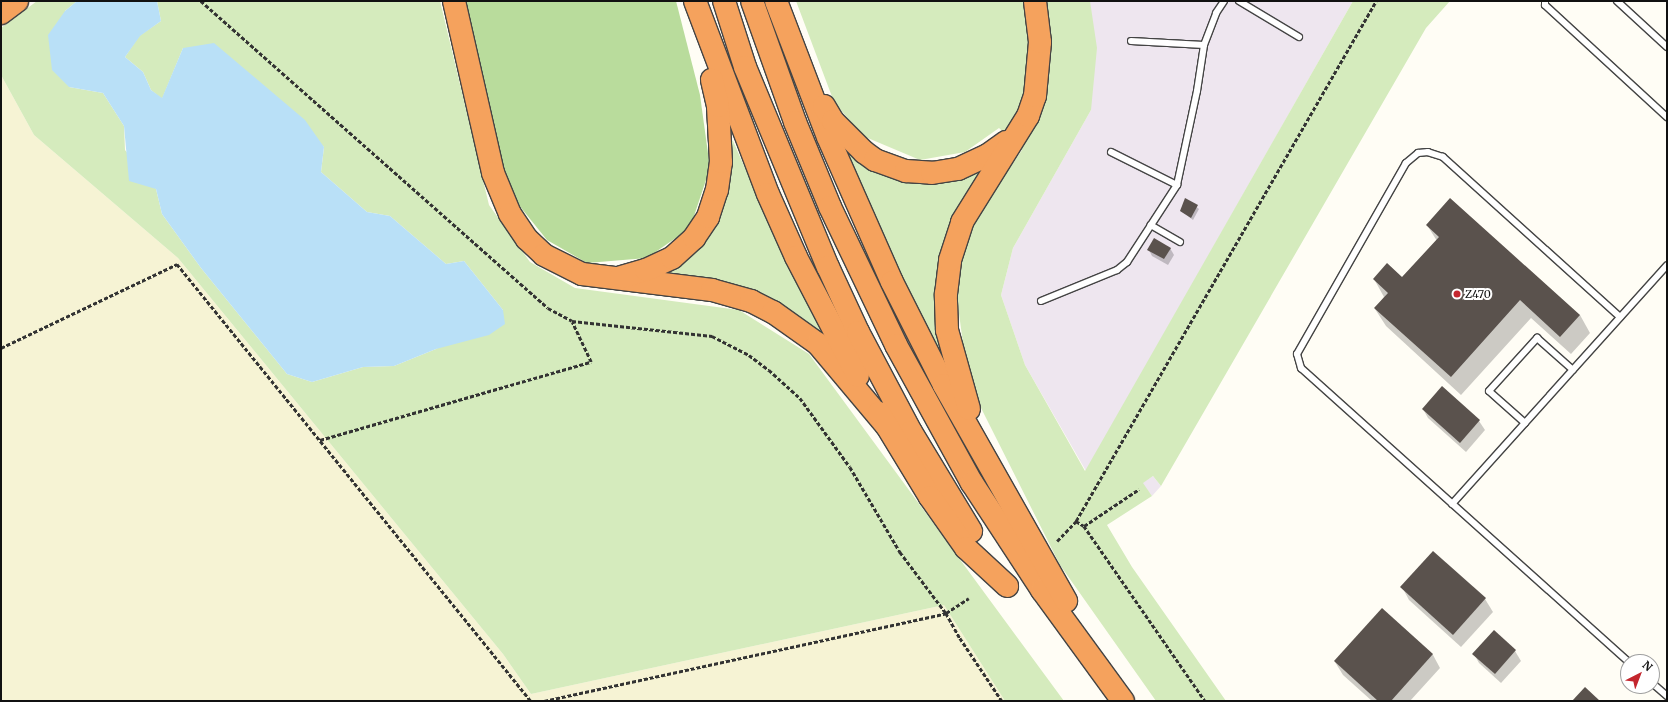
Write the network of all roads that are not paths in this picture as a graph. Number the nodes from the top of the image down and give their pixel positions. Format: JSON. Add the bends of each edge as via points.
{"nodes":[{"id":1,"x":17,"y":1,"type":"edge"},
{"id":2,"x":454,"y":1,"type":"edge"},
{"id":3,"x":695,"y":1,"type":"edge"},
{"id":4,"x":724,"y":1,"type":"edge"},
{"id":5,"x":752,"y":1,"type":"edge"},
{"id":6,"x":776,"y":1,"type":"edge"},
{"id":7,"x":1035,"y":1,"type":"edge"},
{"id":8,"x":1224,"y":1,"type":"edge"},
{"id":9,"x":1238,"y":1,"type":"edge"},
{"id":10,"x":1545,"y":1,"type":"edge"},
{"id":11,"x":1617,"y":1,"type":"edge"},
{"id":12,"x":1,"y":14,"type":"edge"},
{"id":13,"x":701,"y":22,"type":"junction"},
{"id":14,"x":1299,"y":37,"type":"dead end"},
{"id":15,"x":1131,"y":40,"type":"dead end"},
{"id":16,"x":1204,"y":45,"type":"junction"},
{"id":17,"x":1667,"y":47,"type":"edge"},
{"id":18,"x":802,"y":72,"type":"junction"},
{"id":19,"x":1667,"y":117,"type":"edge"},
{"id":20,"x":1013,"y":136,"type":"junction"},
{"id":21,"x":1111,"y":152,"type":"dead end"},
{"id":22,"x":1177,"y":185,"type":"junction"},
{"id":23,"x":1151,"y":225,"type":"junction"},
{"id":24,"x":1180,"y":242,"type":"dead end"},
{"id":25,"x":1667,"y":265,"type":"edge"},
{"id":26,"x":616,"y":279,"type":"junction"},
{"id":27,"x":1041,"y":301,"type":"dead end"},
{"id":28,"x":1620,"y":317,"type":"junction"},
{"id":29,"x":1573,"y":370,"type":"junction"},
{"id":30,"x":1525,"y":423,"type":"junction"},
{"id":31,"x":886,"y":425,"type":"junction"},
{"id":32,"x":983,"y":454,"type":"junction"},
{"id":33,"x":1452,"y":504,"type":"junction"},
{"id":34,"x":1620,"y":654,"type":"edge"},
{"id":35,"x":1105,"y":678,"type":"junction"},
{"id":36,"x":1123,"y":701,"type":"edge"}],
"edges":[{"from":1,"to":12,"type":"highway"},
{"from":2,"to":26,"type":"highway","via":[[493,173],[510,214],[528,239],[544,255],[582,274]]},
{"from":3,"to":13,"type":"highway"},
{"from":4,"to":31,"type":"highway","via":[[745,67],[778,151],[858,332],[919,445],[1007,586],[966,548]]},
{"from":5,"to":35,"type":"highway","via":[[795,122],[830,207],[896,345],[972,483],[1042,590]]},
{"from":6,"to":18,"type":"highway"},
{"from":7,"to":20,"type":"highway","via":[[1040,42],[1035,96],[1028,116]]},
{"from":8,"to":16,"type":"lane","via":[[1216,13]]},
{"from":9,"to":14,"type":"lane"},
{"from":10,"to":19,"type":"lane","via":[[1545,5]]},
{"from":11,"to":17,"type":"lane"},
{"from":13,"to":26,"type":"highway","via":[[719,127],[720,175],[713,204],[694,238],[672,258],[646,270]]},
{"from":13,"to":31,"type":"highway","via":[[768,194],[796,257]]},
{"from":15,"to":16,"type":"lane"},
{"from":16,"to":22,"type":"lane","via":[[1196,98]]},
{"from":18,"to":20,"type":"highway","via":[[834,121],[852,142],[875,160],[890,166],[917,173],[958,169],[988,156]]},
{"from":18,"to":32,"type":"highway","via":[[892,282]]},
{"from":20,"to":32,"type":"highway","via":[[962,222],[950,260],[946,294],[947,330],[955,365]]},
{"from":21,"to":22,"type":"lane"},
{"from":22,"to":23,"type":"lane"},
{"from":23,"to":24,"type":"lane"},
{"from":23,"to":27,"type":"lane","via":[[1127,262],[1118,270]]},
{"from":25,"to":28,"type":"lane"},
{"from":26,"to":31,"type":"highway","via":[[712,290],[751,301],[773,312],[818,344]]},
{"from":28,"to":29,"type":"lane"},
{"from":28,"to":33,"type":"lane","via":[[1443,157],[1428,152],[1418,153],[1406,163],[1297,354],[1301,368]]},
{"from":29,"to":30,"type":"lane"},
{"from":29,"to":30,"type":"lane","via":[[1537,338],[1526,350],[1489,391]]},
{"from":30,"to":33,"type":"lane"},
{"from":32,"to":35,"type":"highway","via":[[1054,581],[1091,639]]},
{"from":33,"to":34,"type":"lane"},
{"from":35,"to":36,"type":"highway"}]}
